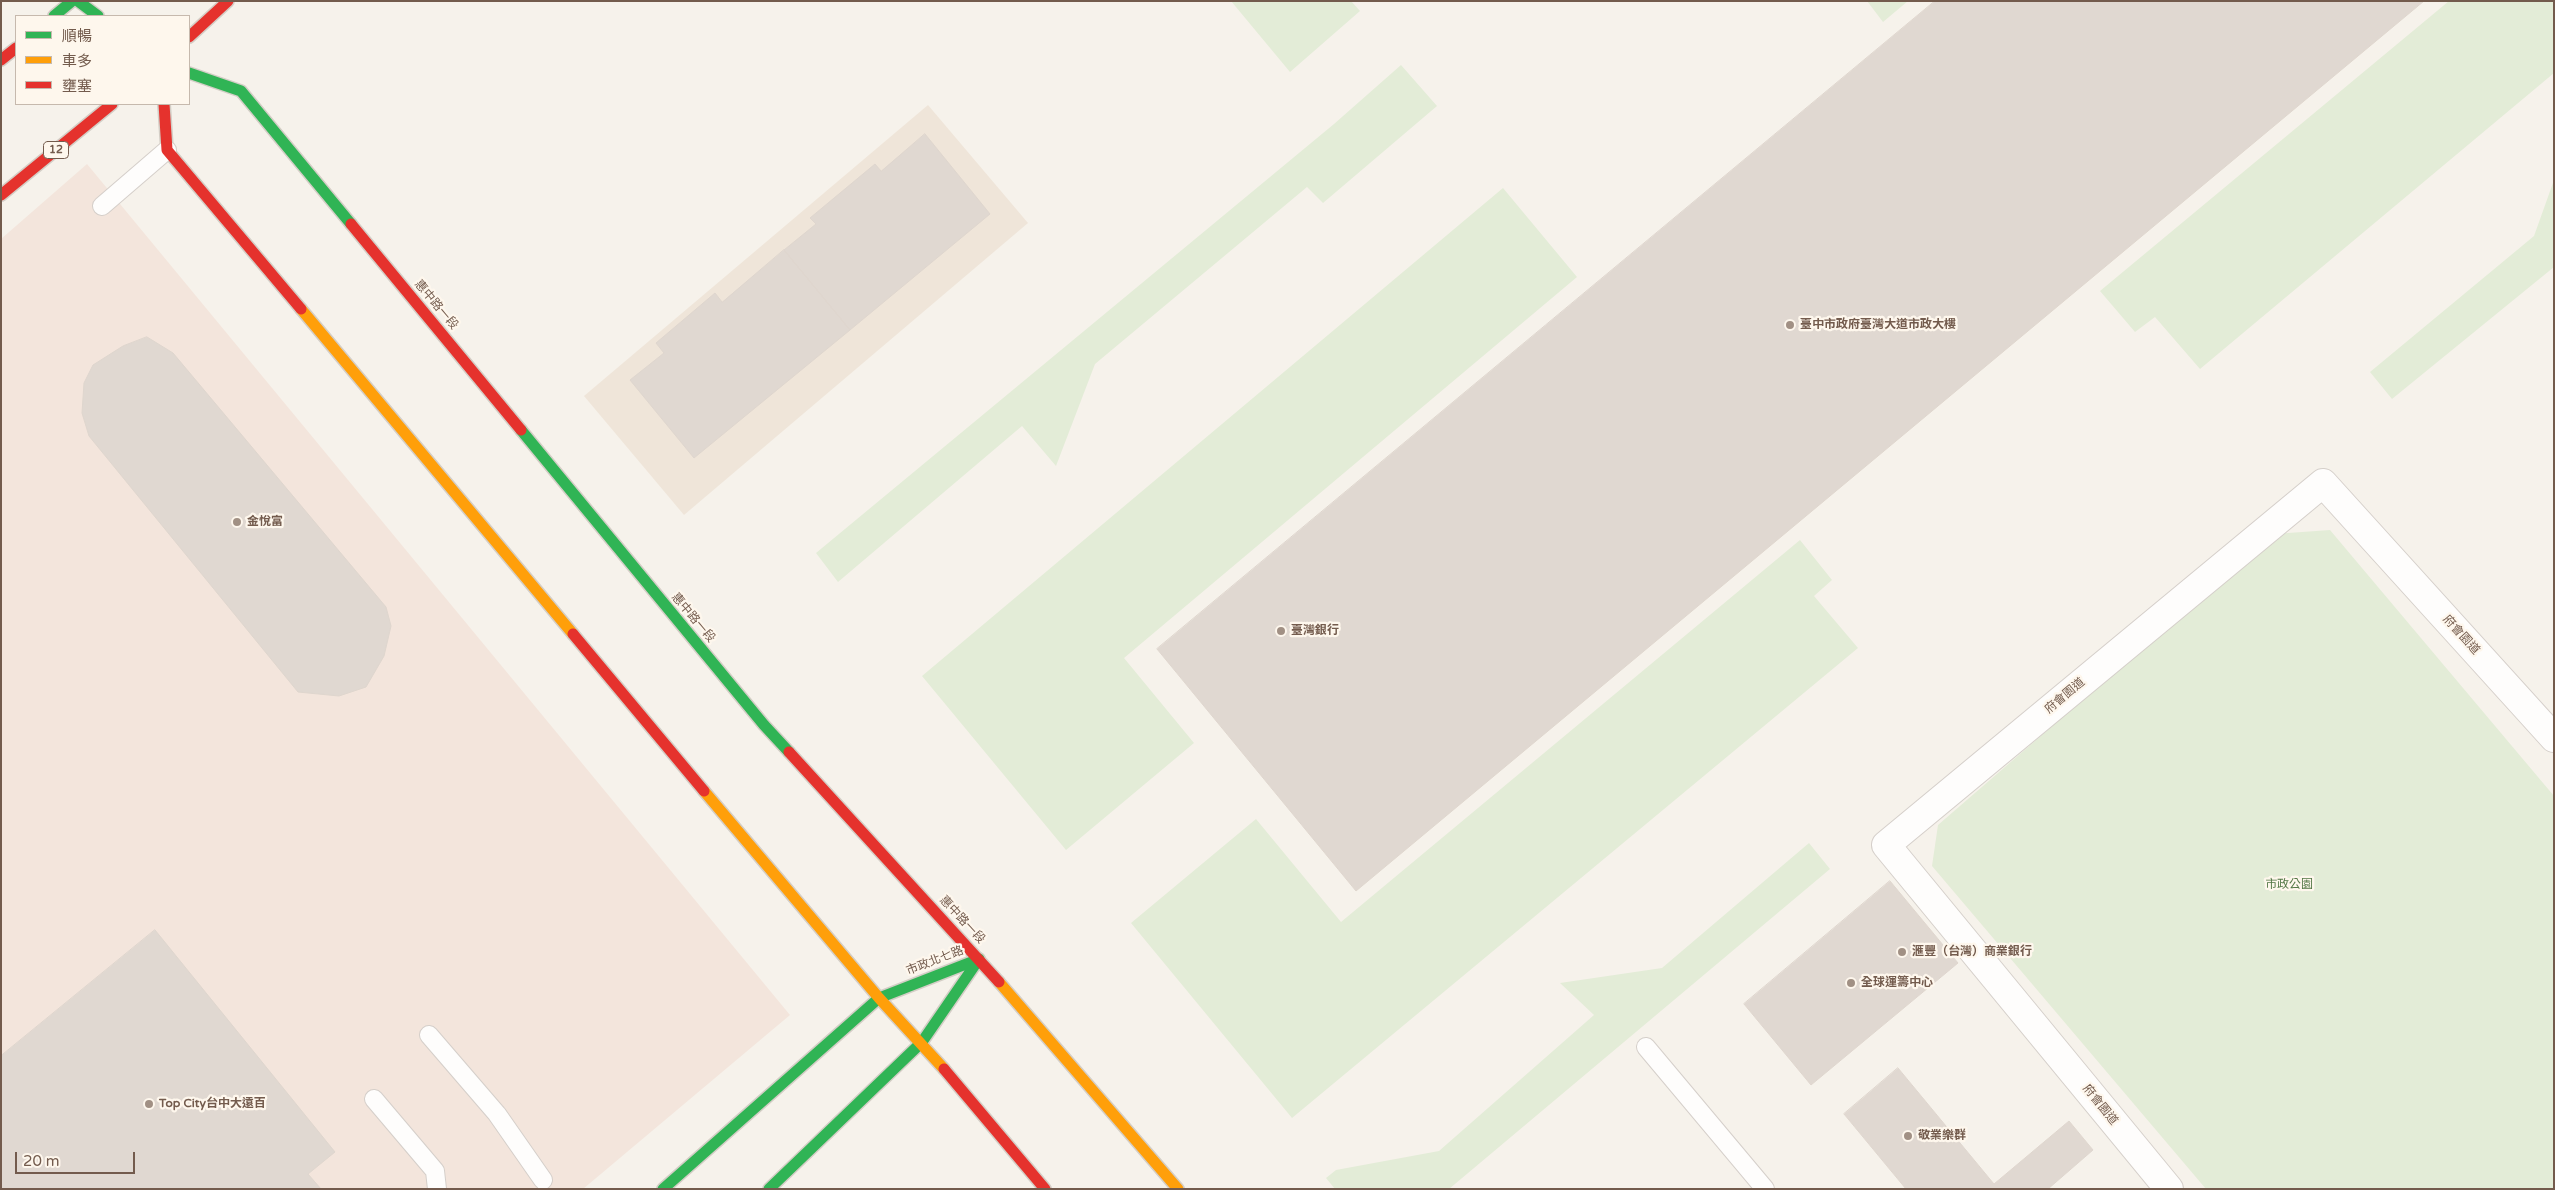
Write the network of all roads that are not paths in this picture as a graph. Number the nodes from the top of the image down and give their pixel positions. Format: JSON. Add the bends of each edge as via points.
{"nodes":[{"id":1,"x":72,"y":1,"type":"edge"},
{"id":2,"x":78,"y":1,"type":"edge"},
{"id":3,"x":228,"y":1,"type":"edge"},
{"id":4,"x":55,"y":15,"type":"edge"},
{"id":5,"x":97,"y":15,"type":"edge"},
{"id":6,"x":190,"y":36,"type":"edge"},
{"id":7,"x":15,"y":49,"type":"edge"},
{"id":8,"x":1,"y":60,"type":"edge"},
{"id":9,"x":190,"y":73,"type":"edge"},
{"id":10,"x":111,"y":105,"type":"edge"},
{"id":11,"x":164,"y":105,"type":"edge"},
{"id":12,"x":167,"y":150,"type":"junction"},
{"id":13,"x":1,"y":195,"type":"edge"},
{"id":14,"x":102,"y":206,"type":"dead end"},
{"id":15,"x":2554,"y":738,"type":"edge"},
{"id":16,"x":979,"y":959,"type":"junction"},
{"id":17,"x":879,"y":998,"type":"junction"},
{"id":18,"x":429,"y":1035,"type":"dead end"},
{"id":19,"x":922,"y":1042,"type":"junction"},
{"id":20,"x":1646,"y":1047,"type":"dead end"},
{"id":21,"x":374,"y":1099,"type":"dead end"},
{"id":22,"x":543,"y":1180,"type":"dead end"},
{"id":23,"x":436,"y":1189,"type":"edge"},
{"id":24,"x":663,"y":1189,"type":"edge"},
{"id":25,"x":769,"y":1189,"type":"edge"},
{"id":26,"x":1045,"y":1189,"type":"edge"},
{"id":27,"x":1178,"y":1189,"type":"edge"},
{"id":28,"x":1765,"y":1189,"type":"edge"},
{"id":29,"x":2169,"y":1189,"type":"edge"}],
"edges":[{"from":1,"to":4,"type":"street"},
{"from":2,"to":5,"type":"street"},
{"from":3,"to":6,"type":"street"},
{"from":7,"to":8,"type":"street"},
{"from":9,"to":16,"type":"street","name":"惠中路一段","via":[[241,91],[764,725]]},
{"from":10,"to":13,"type":"street","number":"12"},
{"from":11,"to":12,"type":"street"},
{"from":12,"to":14,"type":"lane"},
{"from":12,"to":17,"type":"street"},
{"from":15,"to":29,"type":"street","name":"府會園道","via":[[2323,483],[1886,845]]},
{"from":16,"to":17,"type":"street","name":"市政北七路"},
{"from":16,"to":19,"type":"street","name":"市政北七路"},
{"from":16,"to":27,"type":"street","name":"惠中路一段"},
{"from":17,"to":19,"type":"street"},
{"from":17,"to":24,"type":"street","name":"市政北七路"},
{"from":18,"to":22,"type":"lane","via":[[497,1114]]},
{"from":19,"to":25,"type":"street","name":"市政北七路"},
{"from":19,"to":26,"type":"street"},
{"from":20,"to":28,"type":"lane"},
{"from":21,"to":23,"type":"lane","via":[[435,1171]]}]}
